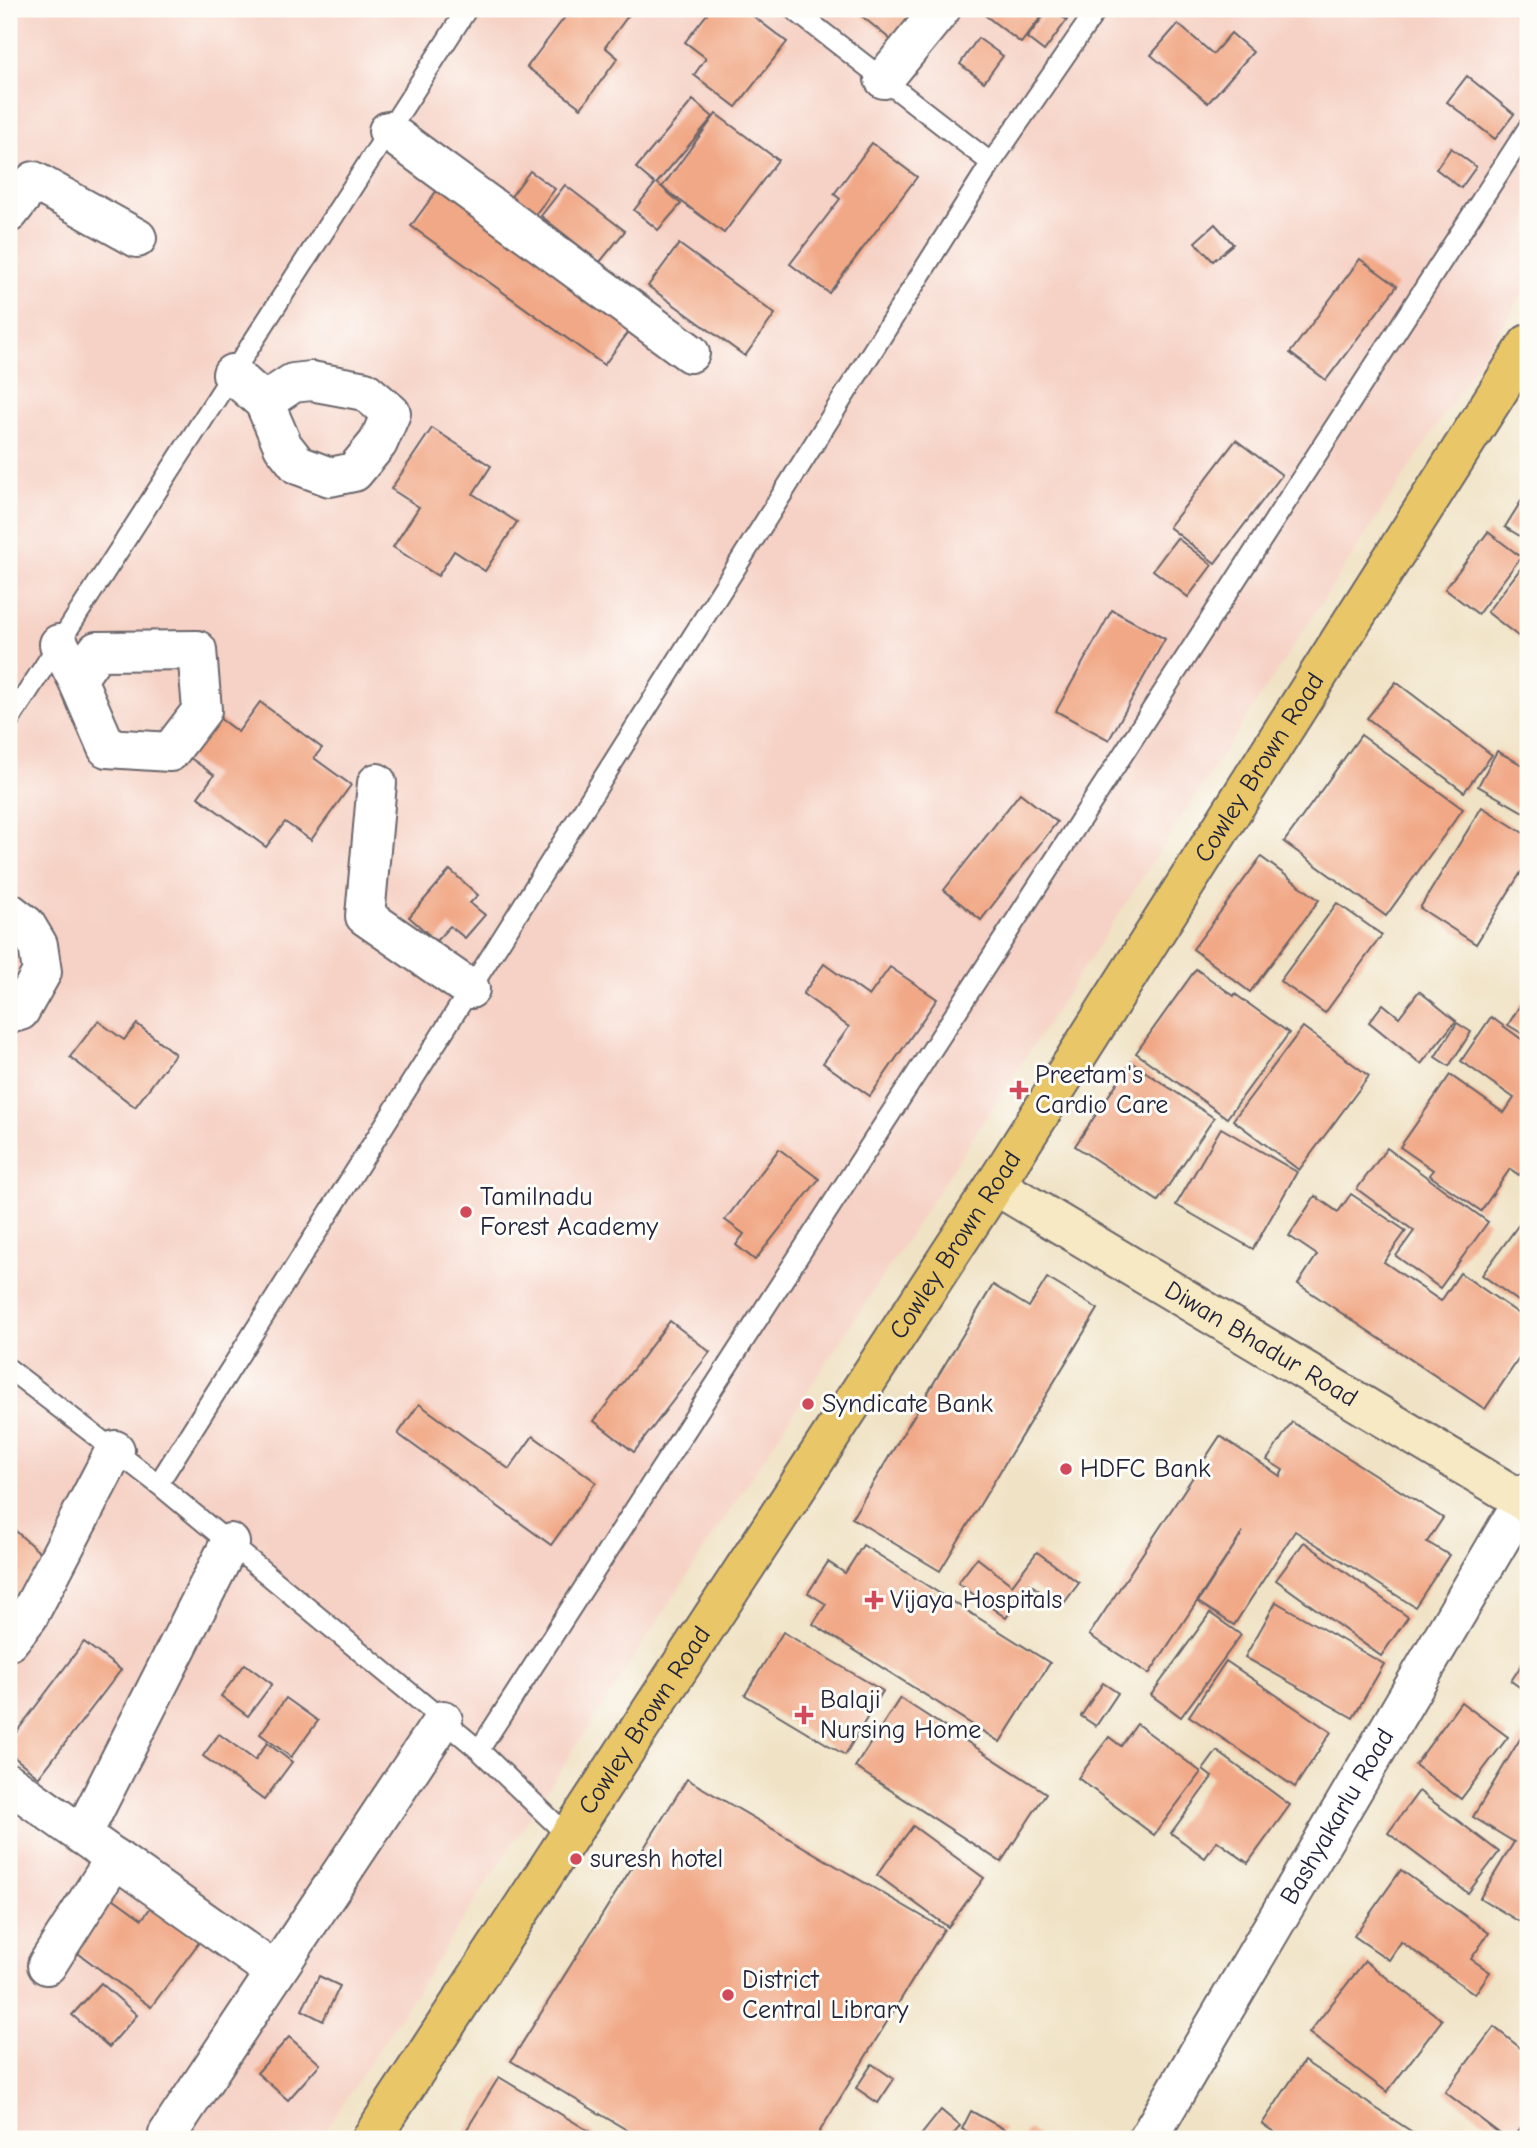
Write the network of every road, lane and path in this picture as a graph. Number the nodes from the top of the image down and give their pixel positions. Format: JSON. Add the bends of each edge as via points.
{"nodes":[{"id":1,"x":467,"y":9,"type":"edge"},
{"id":2,"x":793,"y":9,"type":"edge"},
{"id":3,"x":941,"y":9,"type":"edge"},
{"id":4,"x":1097,"y":9,"type":"edge"},
{"id":5,"x":884,"y":79,"type":"junction"},
{"id":6,"x":1528,"y":128,"type":"edge"},
{"id":7,"x":388,"y":131,"type":"junction"},
{"id":8,"x":991,"y":163,"type":"junction"},
{"id":9,"x":9,"y":213,"type":"edge"},
{"id":10,"x":137,"y":238,"type":"dead end"},
{"id":11,"x":1528,"y":344,"type":"edge"},
{"id":12,"x":690,"y":354,"type":"dead end"},
{"id":13,"x":232,"y":374,"type":"junction"},
{"id":14,"x":264,"y":401,"type":"dead end"},
{"id":15,"x":59,"y":644,"type":"junction"},
{"id":16,"x":77,"y":679,"type":"dead end"},
{"id":17,"x":9,"y":721,"type":"edge"},
{"id":18,"x":377,"y":783,"type":"dead end"},
{"id":19,"x":9,"y":912,"type":"edge"},
{"id":20,"x":470,"y":989,"type":"junction"},
{"id":21,"x":9,"y":1014,"type":"edge"},
{"id":22,"x":995,"y":1185,"type":"junction"},
{"id":23,"x":9,"y":1369,"type":"edge"},
{"id":24,"x":115,"y":1450,"type":"junction"},
{"id":25,"x":158,"y":1484,"type":"junction"},
{"id":26,"x":1527,"y":1499,"type":"edge"},
{"id":27,"x":230,"y":1543,"type":"junction"},
{"id":28,"x":9,"y":1641,"type":"edge"},
{"id":29,"x":443,"y":1720,"type":"junction"},
{"id":30,"x":479,"y":1750,"type":"junction"},
{"id":31,"x":9,"y":1783,"type":"edge"},
{"id":32,"x":82,"y":1835,"type":"junction"},
{"id":33,"x":569,"y":1838,"type":"junction"},
{"id":34,"x":115,"y":1858,"type":"junction"},
{"id":35,"x":47,"y":1965,"type":"dead end"},
{"id":36,"x":275,"y":1972,"type":"junction"},
{"id":37,"x":168,"y":2134,"type":"dead end"},
{"id":38,"x":371,"y":2139,"type":"edge"},
{"id":39,"x":1147,"y":2139,"type":"edge"}],
"edges":[{"from":1,"to":7,"type":"lane"},
{"from":2,"to":5,"type":"lane"},
{"from":3,"to":5,"type":"street"},
{"from":4,"to":8,"type":"lane"},
{"from":5,"to":8,"type":"lane"},
{"from":6,"to":30,"type":"lane"},
{"from":7,"to":12,"type":"street"},
{"from":7,"to":13,"type":"lane"},
{"from":8,"to":20,"type":"lane"},
{"from":9,"to":10,"type":"street","via":[[34,181]]},
{"from":11,"to":22,"type":"main road","name":"Cowley Brown Road"},
{"from":13,"to":14,"type":"street"},
{"from":13,"to":15,"type":"lane"},
{"from":15,"to":16,"type":"street"},
{"from":15,"to":17,"type":"lane"},
{"from":18,"to":20,"type":"street","via":[[365,916]]},
{"from":19,"to":21,"type":"street","via":[[26,925],[38,945],[42,972],[20,1011]]},
{"from":20,"to":25,"type":"lane"},
{"from":22,"to":26,"type":"street","name":"Diwan Bhadur Road"},
{"from":22,"to":33,"type":"main road","name":"Cowley Brown Road"},
{"from":23,"to":24,"type":"lane"},
{"from":24,"to":25,"type":"lane"},
{"from":24,"to":28,"type":"street","via":[[28,1617]]},
{"from":25,"to":27,"type":"lane"},
{"from":26,"to":39,"type":"street","name":"Bashyakarlu Road"},
{"from":27,"to":29,"type":"lane"},
{"from":27,"to":32,"type":"street"},
{"from":29,"to":30,"type":"lane"},
{"from":29,"to":36,"type":"street"},
{"from":30,"to":33,"type":"lane"},
{"from":31,"to":32,"type":"street"},
{"from":32,"to":34,"type":"street"},
{"from":33,"to":38,"type":"main road","name":"Cowley Brown Road"},
{"from":34,"to":35,"type":"street"},
{"from":34,"to":36,"type":"street"},
{"from":36,"to":37,"type":"street"}]}
